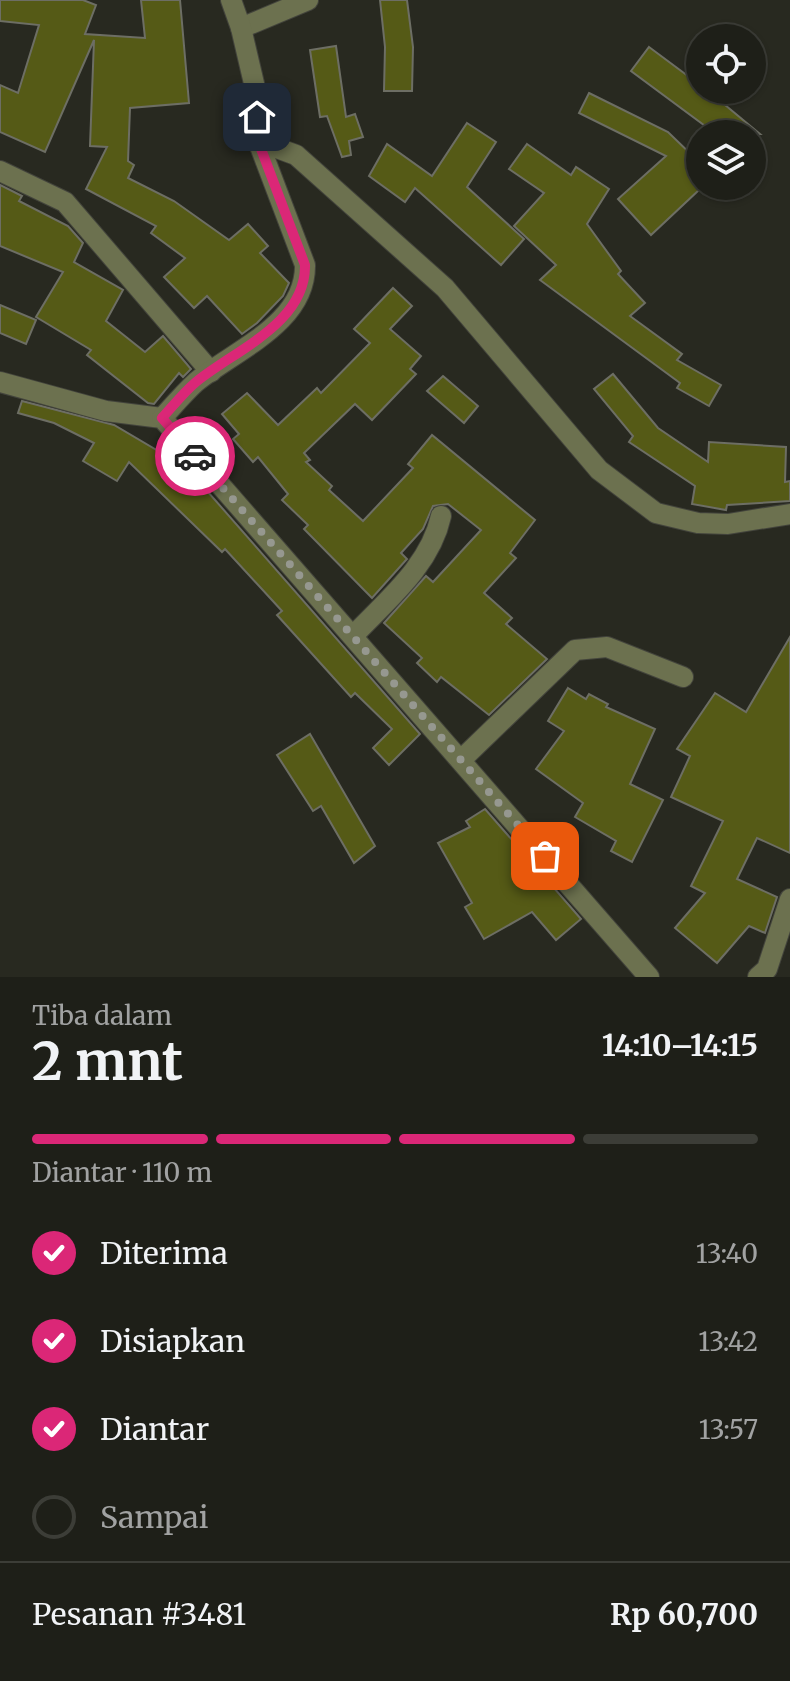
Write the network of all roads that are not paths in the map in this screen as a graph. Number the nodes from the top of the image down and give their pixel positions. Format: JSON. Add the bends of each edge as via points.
{"nodes":[{"id":1,"x":231,"y":0,"type":"edge"},
{"id":2,"x":308,"y":0,"type":"edge"},
{"id":3,"x":241,"y":28,"type":"junction"},
{"id":4,"x":258,"y":141,"type":"junction"},
{"id":5,"x":0,"y":171,"type":"edge"},
{"id":6,"x":211,"y":372,"type":"junction"},
{"id":7,"x":0,"y":382,"type":"edge"},
{"id":8,"x":162,"y":418,"type":"junction"},
{"id":9,"x":790,"y":514,"type":"edge"},
{"id":10,"x":441,"y":516,"type":"dead end"},
{"id":11,"x":353,"y":636,"type":"junction"},
{"id":12,"x":683,"y":677,"type":"dead end"},
{"id":13,"x":461,"y":760,"type":"junction"},
{"id":14,"x":790,"y":899,"type":"edge"},
{"id":15,"x":649,"y":977,"type":"edge"},
{"id":16,"x":758,"y":977,"type":"edge"}],
"edges":[{"from":1,"to":3,"type":"street"},
{"from":2,"to":3,"type":"street"},
{"from":3,"to":4,"type":"street","via":[[256,92]]},
{"from":4,"to":6,"type":"street","via":[[305,265],[305,283],[276,323]]},
{"from":4,"to":9,"type":"street","via":[[296,155],[445,288],[599,470],[656,513],[728,524]]},
{"from":5,"to":6,"type":"street","via":[[65,202]]},
{"from":6,"to":8,"type":"street"},
{"from":7,"to":8,"type":"street","via":[[106,411]]},
{"from":8,"to":11,"type":"street"},
{"from":10,"to":11,"type":"street","via":[[422,563]]},
{"from":11,"to":13,"type":"street"},
{"from":12,"to":13,"type":"street","via":[[607,647],[575,650]]},
{"from":13,"to":15,"type":"street"},
{"from":14,"to":16,"type":"street","via":[[767,969]]}]}
